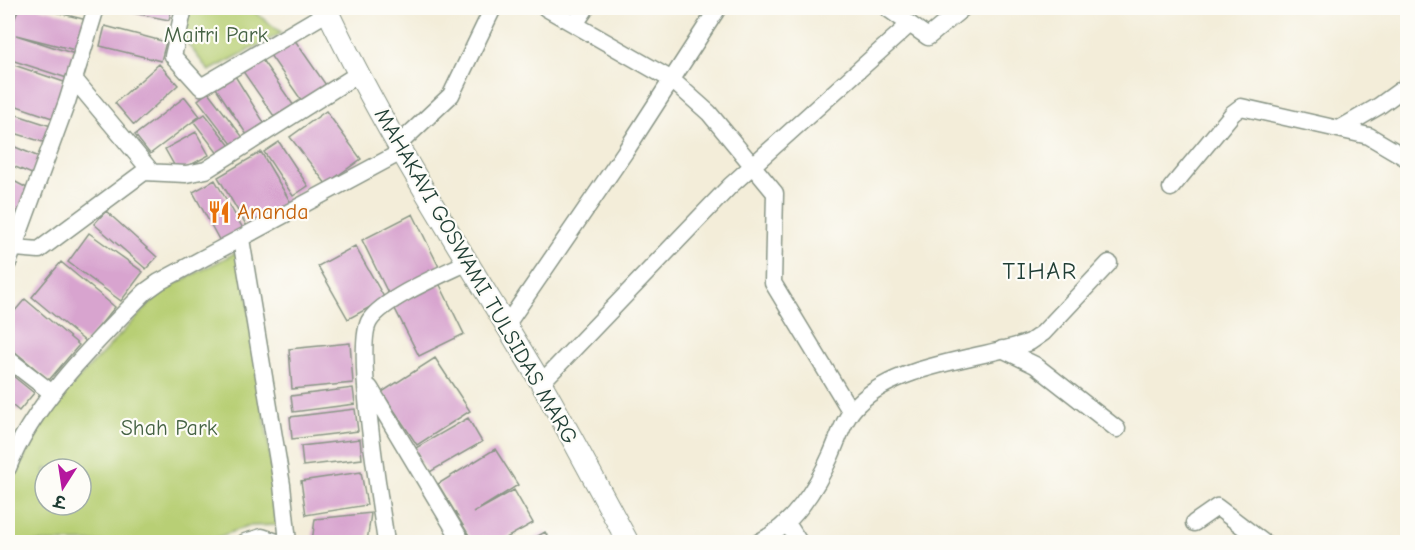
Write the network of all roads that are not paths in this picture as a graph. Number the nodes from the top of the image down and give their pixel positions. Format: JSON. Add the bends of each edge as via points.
{"nodes":[{"id":1,"x":96,"y":8,"type":"edge"},
{"id":2,"x":184,"y":8,"type":"edge"},
{"id":3,"x":494,"y":8,"type":"edge"},
{"id":4,"x":546,"y":8,"type":"edge"},
{"id":5,"x":586,"y":8,"type":"edge"},
{"id":6,"x":718,"y":8,"type":"edge"},
{"id":7,"x":887,"y":8,"type":"edge"},
{"id":8,"x":963,"y":8,"type":"edge"},
{"id":9,"x":327,"y":10,"type":"edge"},
{"id":10,"x":575,"y":24,"type":"junction"},
{"id":11,"x":910,"y":24,"type":"junction"},
{"id":12,"x":358,"y":74,"type":"junction"},
{"id":13,"x":74,"y":79,"type":"junction"},
{"id":14,"x":672,"y":80,"type":"junction"},
{"id":15,"x":1407,"y":85,"type":"edge"},
{"id":16,"x":1341,"y":128,"type":"junction"},
{"id":17,"x":401,"y":148,"type":"junction"},
{"id":18,"x":1407,"y":159,"type":"edge"},
{"id":19,"x":753,"y":166,"type":"junction"},
{"id":20,"x":150,"y":170,"type":"junction"},
{"id":21,"x":1171,"y":188,"type":"dead end"},
{"id":22,"x":241,"y":238,"type":"junction"},
{"id":23,"x":15,"y":248,"type":"junction"},
{"id":24,"x":468,"y":262,"type":"junction"},
{"id":25,"x":8,"y":263,"type":"edge"},
{"id":26,"x":1108,"y":263,"type":"dead end"},
{"id":27,"x":505,"y":327,"type":"junction"},
{"id":28,"x":1002,"y":349,"type":"junction"},
{"id":29,"x":8,"y":359,"type":"edge"},
{"id":30,"x":366,"y":381,"type":"junction"},
{"id":31,"x":541,"y":383,"type":"junction"},
{"id":32,"x":52,"y":393,"type":"junction"},
{"id":33,"x":851,"y":412,"type":"junction"},
{"id":34,"x":1117,"y":429,"type":"dead end"},
{"id":35,"x":8,"y":468,"type":"edge"},
{"id":36,"x":787,"y":523,"type":"junction"},
{"id":37,"x":1194,"y":523,"type":"dead end"},
{"id":38,"x":245,"y":543,"type":"edge"},
{"id":39,"x":277,"y":543,"type":"edge"},
{"id":40,"x":288,"y":543,"type":"edge"},
{"id":41,"x":386,"y":543,"type":"edge"},
{"id":42,"x":462,"y":543,"type":"edge"},
{"id":43,"x":628,"y":543,"type":"edge"},
{"id":44,"x":759,"y":543,"type":"edge"},
{"id":45,"x":799,"y":543,"type":"edge"},
{"id":46,"x":1263,"y":543,"type":"edge"}],
"edges":[{"from":1,"to":13,"type":"street"},
{"from":2,"to":9,"type":"street","via":[[173,56],[201,87]]},
{"from":3,"to":17,"type":"street","via":[[451,95]]},
{"from":4,"to":10,"type":"street"},
{"from":5,"to":10,"type":"street"},
{"from":6,"to":14,"type":"street"},
{"from":7,"to":11,"type":"street"},
{"from":8,"to":11,"type":"street","via":[[928,37]]},
{"from":9,"to":12,"type":"street","name":"MAHAKAVI GOSWAMI TULSIDAS MARG"},
{"from":10,"to":14,"type":"street"},
{"from":11,"to":19,"type":"street"},
{"from":12,"to":17,"type":"street","name":"MAHAKAVI GOSWAMI TULSIDAS MARG"},
{"from":12,"to":20,"type":"street","via":[[206,170],[186,174]]},
{"from":13,"to":20,"type":"street"},
{"from":13,"to":23,"type":"street"},
{"from":14,"to":19,"type":"street","via":[[709,113]]},
{"from":14,"to":27,"type":"street"},
{"from":15,"to":16,"type":"street"},
{"from":16,"to":18,"type":"street","via":[[1369,136]]},
{"from":16,"to":21,"type":"street","via":[[1241,107]]},
{"from":17,"to":22,"type":"street"},
{"from":17,"to":24,"type":"street","name":"MAHAKAVI GOSWAMI TULSIDAS MARG"},
{"from":19,"to":31,"type":"street"},
{"from":19,"to":33,"type":"street","via":[[775,193],[773,284]]},
{"from":20,"to":23,"type":"street","via":[[136,176],[39,250]]},
{"from":22,"to":32,"type":"street","via":[[145,292]]},
{"from":22,"to":40,"type":"street"},
{"from":23,"to":25,"type":"street"},
{"from":24,"to":27,"type":"street","name":"MAHAKAVI GOSWAMI TULSIDAS MARG"},
{"from":24,"to":30,"type":"street","via":[[383,307],[369,320],[364,334]]},
{"from":26,"to":28,"type":"street","via":[[1043,333],[1030,342]]},
{"from":27,"to":31,"type":"street","name":"MAHAKAVI GOSWAMI TULSIDAS MARG"},
{"from":28,"to":33,"type":"street","via":[[914,372],[869,395]]},
{"from":28,"to":34,"type":"street","via":[[1035,365]]},
{"from":29,"to":32,"type":"street"},
{"from":30,"to":41,"type":"street"},
{"from":30,"to":42,"type":"street"},
{"from":31,"to":43,"type":"street","name":"MAHAKAVI GOSWAMI TULSIDAS MARG"},
{"from":32,"to":35,"type":"street","via":[[21,436]]},
{"from":33,"to":36,"type":"street","via":[[814,487]]},
{"from":36,"to":44,"type":"street"},
{"from":36,"to":45,"type":"street"},
{"from":37,"to":46,"type":"street","via":[[1217,507]]},
{"from":38,"to":39,"type":"street","via":[[262,537]]}]}
